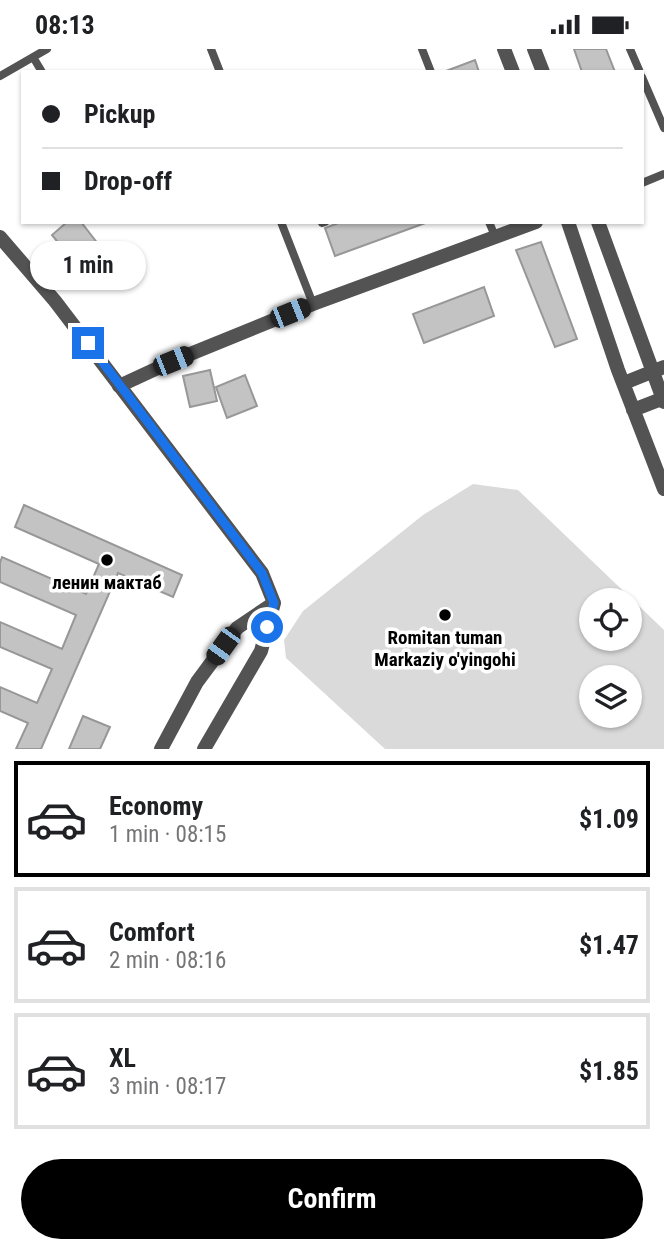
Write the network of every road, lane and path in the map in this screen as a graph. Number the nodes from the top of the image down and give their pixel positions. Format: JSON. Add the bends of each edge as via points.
{"nodes":[{"id":1,"x":47,"y":49,"type":"edge"},
{"id":2,"x":211,"y":49,"type":"edge"},
{"id":3,"x":422,"y":49,"type":"edge"},
{"id":4,"x":504,"y":49,"type":"edge"},
{"id":5,"x":534,"y":49,"type":"edge"},
{"id":6,"x":631,"y":49,"type":"edge"},
{"id":7,"x":33,"y":57,"type":"junction"},
{"id":8,"x":41,"y":70,"type":"edge"},
{"id":9,"x":219,"y":70,"type":"edge"},
{"id":10,"x":430,"y":70,"type":"edge"},
{"id":11,"x":512,"y":70,"type":"edge"},
{"id":12,"x":542,"y":70,"type":"edge"},
{"id":13,"x":639,"y":70,"type":"edge"},
{"id":14,"x":0,"y":76,"type":"edge"},
{"id":15,"x":644,"y":82,"type":"edge"},
{"id":16,"x":664,"y":128,"type":"edge"},
{"id":17,"x":664,"y":174,"type":"edge"},
{"id":18,"x":644,"y":182,"type":"edge"},
{"id":19,"x":282,"y":224,"type":"edge"},
{"id":20,"x":523,"y":224,"type":"edge"},
{"id":21,"x":569,"y":224,"type":"edge"},
{"id":22,"x":599,"y":224,"type":"edge"},
{"id":23,"x":492,"y":229,"type":"edge"},
{"id":24,"x":0,"y":237,"type":"edge"},
{"id":25,"x":313,"y":304,"type":"junction"},
{"id":26,"x":658,"y":369,"type":"edge"},
{"id":27,"x":624,"y":383,"type":"junction"},
{"id":28,"x":119,"y":386,"type":"junction"},
{"id":29,"x":663,"y":400,"type":"edge"},
{"id":30,"x":634,"y":411,"type":"junction"},
{"id":31,"x":664,"y":489,"type":"edge"},
{"id":32,"x":274,"y":603,"type":"junction"},
{"id":33,"x":161,"y":749,"type":"edge"},
{"id":34,"x":204,"y":749,"type":"edge"}],
"edges":[{"from":1,"to":7,"type":"lane"},
{"from":2,"to":9,"type":"lane"},
{"from":3,"to":10,"type":"lane"},
{"from":4,"to":11,"type":"street"},
{"from":5,"to":12,"type":"street"},
{"from":6,"to":13,"type":"lane"},
{"from":7,"to":8,"type":"lane"},
{"from":7,"to":14,"type":"lane"},
{"from":15,"to":16,"type":"lane"},
{"from":17,"to":18,"type":"lane"},
{"from":19,"to":25,"type":"lane"},
{"from":20,"to":23,"type":"street"},
{"from":21,"to":27,"type":"street"},
{"from":22,"to":26,"type":"street"},
{"from":23,"to":25,"type":"street"},
{"from":24,"to":28,"type":"street"},
{"from":25,"to":28,"type":"street"},
{"from":26,"to":27,"type":"street"},
{"from":26,"to":29,"type":"street"},
{"from":27,"to":30,"type":"street"},
{"from":28,"to":32,"type":"street","via":[[262,573]]},
{"from":29,"to":30,"type":"street"},
{"from":30,"to":31,"type":"street"},
{"from":32,"to":33,"type":"street","via":[[237,628],[197,683]]},
{"from":32,"to":34,"type":"street","via":[[261,651]]}]}
